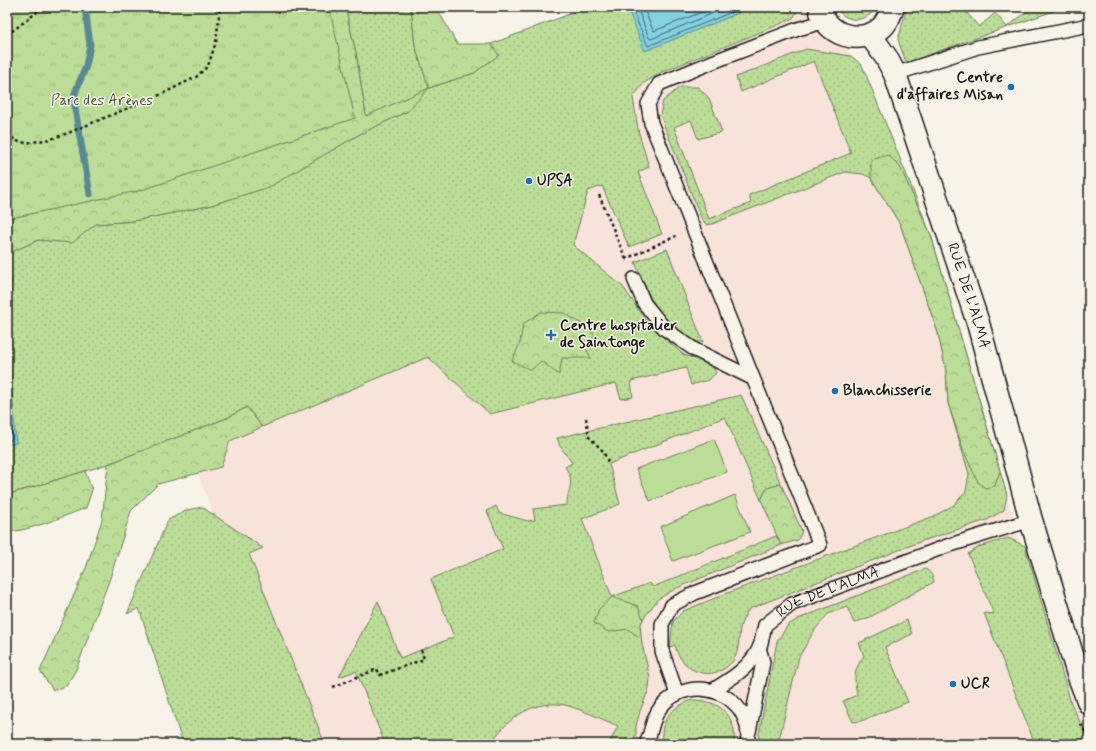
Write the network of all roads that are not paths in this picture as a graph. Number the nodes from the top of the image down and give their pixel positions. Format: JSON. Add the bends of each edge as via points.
{"nodes":[{"id":1,"x":893,"y":7,"type":"edge"},
{"id":2,"x":823,"y":14,"type":"edge"},
{"id":3,"x":1089,"y":25,"type":"edge"},
{"id":4,"x":870,"y":34,"type":"junction"},
{"id":5,"x":895,"y":74,"type":"junction"},
{"id":6,"x":634,"y":279,"type":"road end"},
{"id":7,"x":752,"y":378,"type":"junction"},
{"id":8,"x":1031,"y":520,"type":"junction"},
{"id":9,"x":760,"y":648,"type":"junction"},
{"id":10,"x":713,"y":690,"type":"junction"},
{"id":11,"x":677,"y":694,"type":"junction"},
{"id":12,"x":1089,"y":703,"type":"edge"},
{"id":13,"x":649,"y":741,"type":"edge"},
{"id":14,"x":747,"y":741,"type":"edge"}],
"edges":[{"from":1,"to":4,"type":"street","via":[[881,28]]},
{"from":2,"to":4,"type":"street","via":[[834,30],[846,36],[858,38]]},
{"from":2,"to":7,"type":"lane","via":[[798,29],[659,84],[648,104],[651,123]]},
{"from":3,"to":5,"type":"lane","via":[[978,47]]},
{"from":4,"to":5,"type":"street","name":"RUE DE L'ALMA"},
{"from":5,"to":8,"type":"street","name":"RUE DE L'ALMA","via":[[978,323]]},
{"from":6,"to":7,"type":"lane","via":[[644,303],[665,329],[695,350]]},
{"from":7,"to":11,"type":"lane","via":[[820,545],[702,590],[672,605],[662,624],[662,651]]},
{"from":8,"to":9,"type":"lane","name":"RUE DE L'ALMA","via":[[947,546],[792,604],[765,624]]},
{"from":8,"to":12,"type":"street","name":"RUE DE L'ALMA"},
{"from":9,"to":10,"type":"lane","via":[[736,676]]},
{"from":9,"to":14,"type":"lane","via":[[763,662]]},
{"from":10,"to":11,"type":"lane","via":[[698,688]]},
{"from":10,"to":14,"type":"lane","via":[[727,697],[738,708],[746,722]]},
{"from":11,"to":13,"type":"lane","via":[[660,707]]}]}
